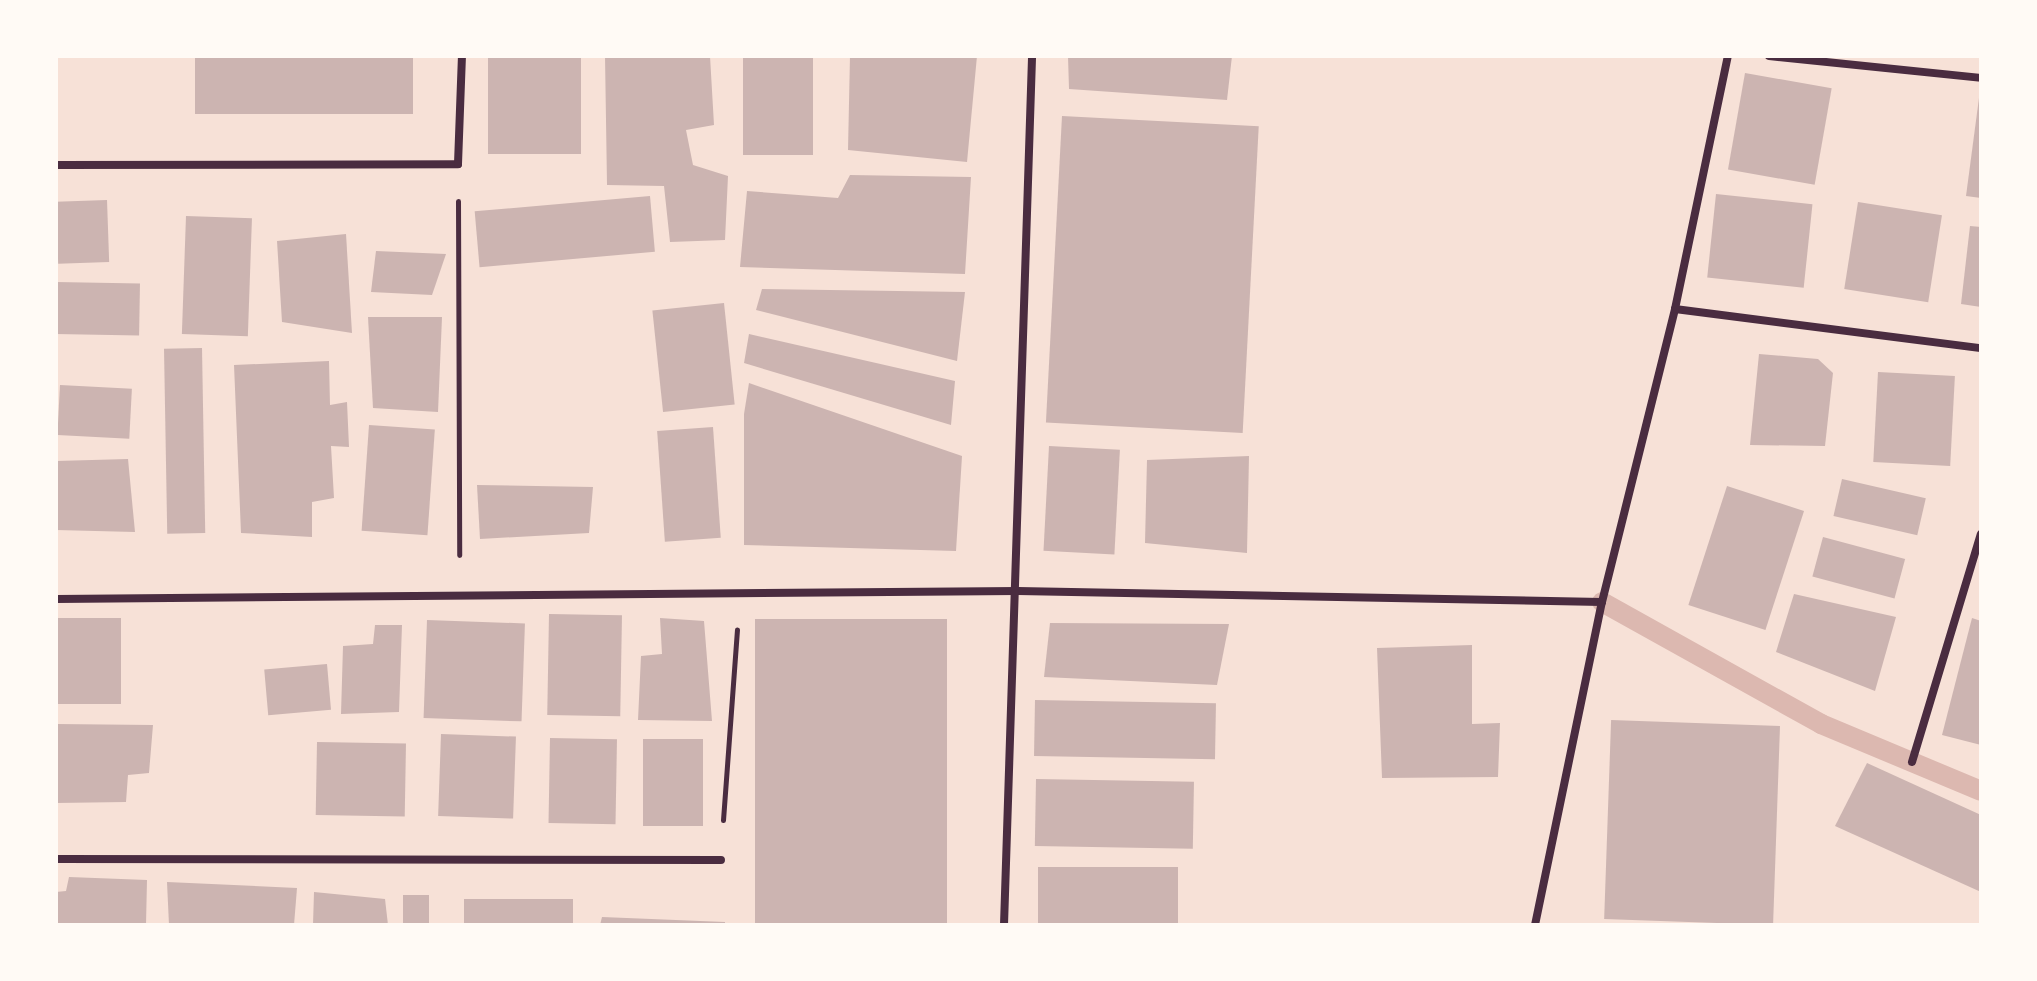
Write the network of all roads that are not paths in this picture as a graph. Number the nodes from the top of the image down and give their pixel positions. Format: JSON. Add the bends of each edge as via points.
{"nodes":[{"id":1,"x":462,"y":56,"type":"edge"},
{"id":2,"x":1032,"y":56,"type":"edge"},
{"id":3,"x":1728,"y":56,"type":"edge"},
{"id":4,"x":1769,"y":56,"type":"edge"},
{"id":5,"x":1981,"y":78,"type":"edge"},
{"id":6,"x":56,"y":165,"type":"edge"},
{"id":7,"x":1675,"y":309,"type":"junction"},
{"id":8,"x":1981,"y":348,"type":"edge"},
{"id":9,"x":1981,"y":534,"type":"edge"},
{"id":10,"x":1018,"y":591,"type":"junction"},
{"id":11,"x":56,"y":599,"type":"edge"},
{"id":12,"x":1602,"y":602,"type":"junction"},
{"id":13,"x":1912,"y":762,"type":"dead end"},
{"id":14,"x":56,"y":859,"type":"edge"},
{"id":15,"x":721,"y":860,"type":"road end"},
{"id":16,"x":1004,"y":925,"type":"edge"},
{"id":17,"x":1535,"y":925,"type":"edge"}],
"edges":[{"from":1,"to":6,"type":"street","via":[[458,164]]},
{"from":2,"to":10,"type":"street"},
{"from":3,"to":7,"type":"street"},
{"from":4,"to":5,"type":"street"},
{"from":7,"to":8,"type":"street"},
{"from":7,"to":12,"type":"street"},
{"from":9,"to":13,"type":"street"},
{"from":10,"to":11,"type":"street"},
{"from":10,"to":12,"type":"street"},
{"from":10,"to":16,"type":"street"},
{"from":12,"to":17,"type":"street"},
{"from":14,"to":15,"type":"street"}]}
